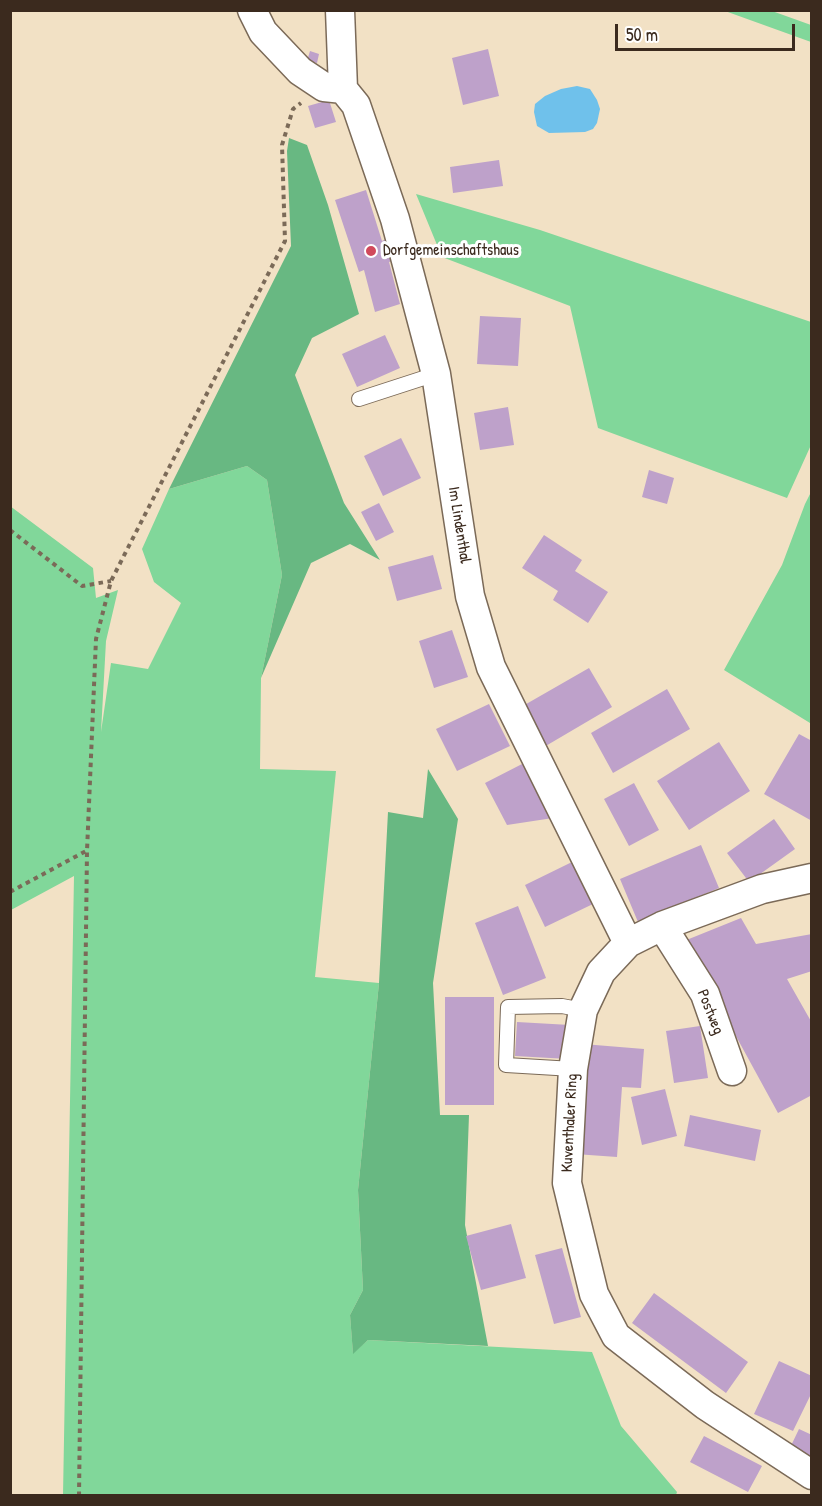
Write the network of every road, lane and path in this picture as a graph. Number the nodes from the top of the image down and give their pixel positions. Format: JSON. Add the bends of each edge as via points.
{"nodes":[{"id":1,"x":252,"y":10,"type":"edge"},
{"id":2,"x":340,"y":10,"type":"edge"},
{"id":3,"x":334,"y":88,"type":"junction"},
{"id":4,"x":436,"y":374,"type":"junction"},
{"id":5,"x":359,"y":399,"type":"dead end"},
{"id":6,"x":10,"y":530,"type":"edge"},
{"id":7,"x":111,"y":581,"type":"junction"},
{"id":8,"x":87,"y":850,"type":"junction"},
{"id":9,"x":812,"y":878,"type":"edge"},
{"id":10,"x":10,"y":892,"type":"edge"},
{"id":11,"x":662,"y":926,"type":"junction"},
{"id":12,"x":628,"y":943,"type":"junction"},
{"id":13,"x":583,"y":1010,"type":"junction"},
{"id":14,"x":573,"y":1069,"type":"junction"},
{"id":15,"x":732,"y":1071,"type":"dead end"},
{"id":16,"x":812,"y":1475,"type":"edge"},
{"id":17,"x":79,"y":1496,"type":"edge"}],
"edges":[{"from":1,"to":3,"type":"street","via":[[263,32],[300,71]]},
{"from":2,"to":3,"type":"street"},
{"from":3,"to":4,"type":"street","name":"Im Lindenthal","via":[[356,105],[395,219]]},
{"from":3,"to":7,"type":"path","via":[[293,109],[282,145],[285,241]]},
{"from":4,"to":5,"type":"lane"},
{"from":4,"to":12,"type":"street","name":"Im Lindenthal","via":[[470,596],[491,667]]},
{"from":6,"to":7,"type":"path","via":[[82,586]]},
{"from":7,"to":8,"type":"path","via":[[96,639]]},
{"from":8,"to":10,"type":"path"},
{"from":8,"to":17,"type":"path"},
{"from":9,"to":11,"type":"street","name":"Kuventhaler Ring","via":[[762,889]]},
{"from":11,"to":12,"type":"street","name":"Kuventhaler Ring"},
{"from":11,"to":15,"type":"street","name":"Postweg","via":[[705,994]]},
{"from":12,"to":13,"type":"street","name":"Kuventhaler Ring","via":[[601,972]]},
{"from":13,"to":14,"type":"street","name":"Kuventhaler Ring"},
{"from":13,"to":14,"type":"lane","via":[[562,1006],[508,1007],[506,1065]]},
{"from":14,"to":16,"type":"street","name":"Kuventhaler Ring","via":[[567,1183],[594,1294],[616,1336],[705,1405]]}]}
